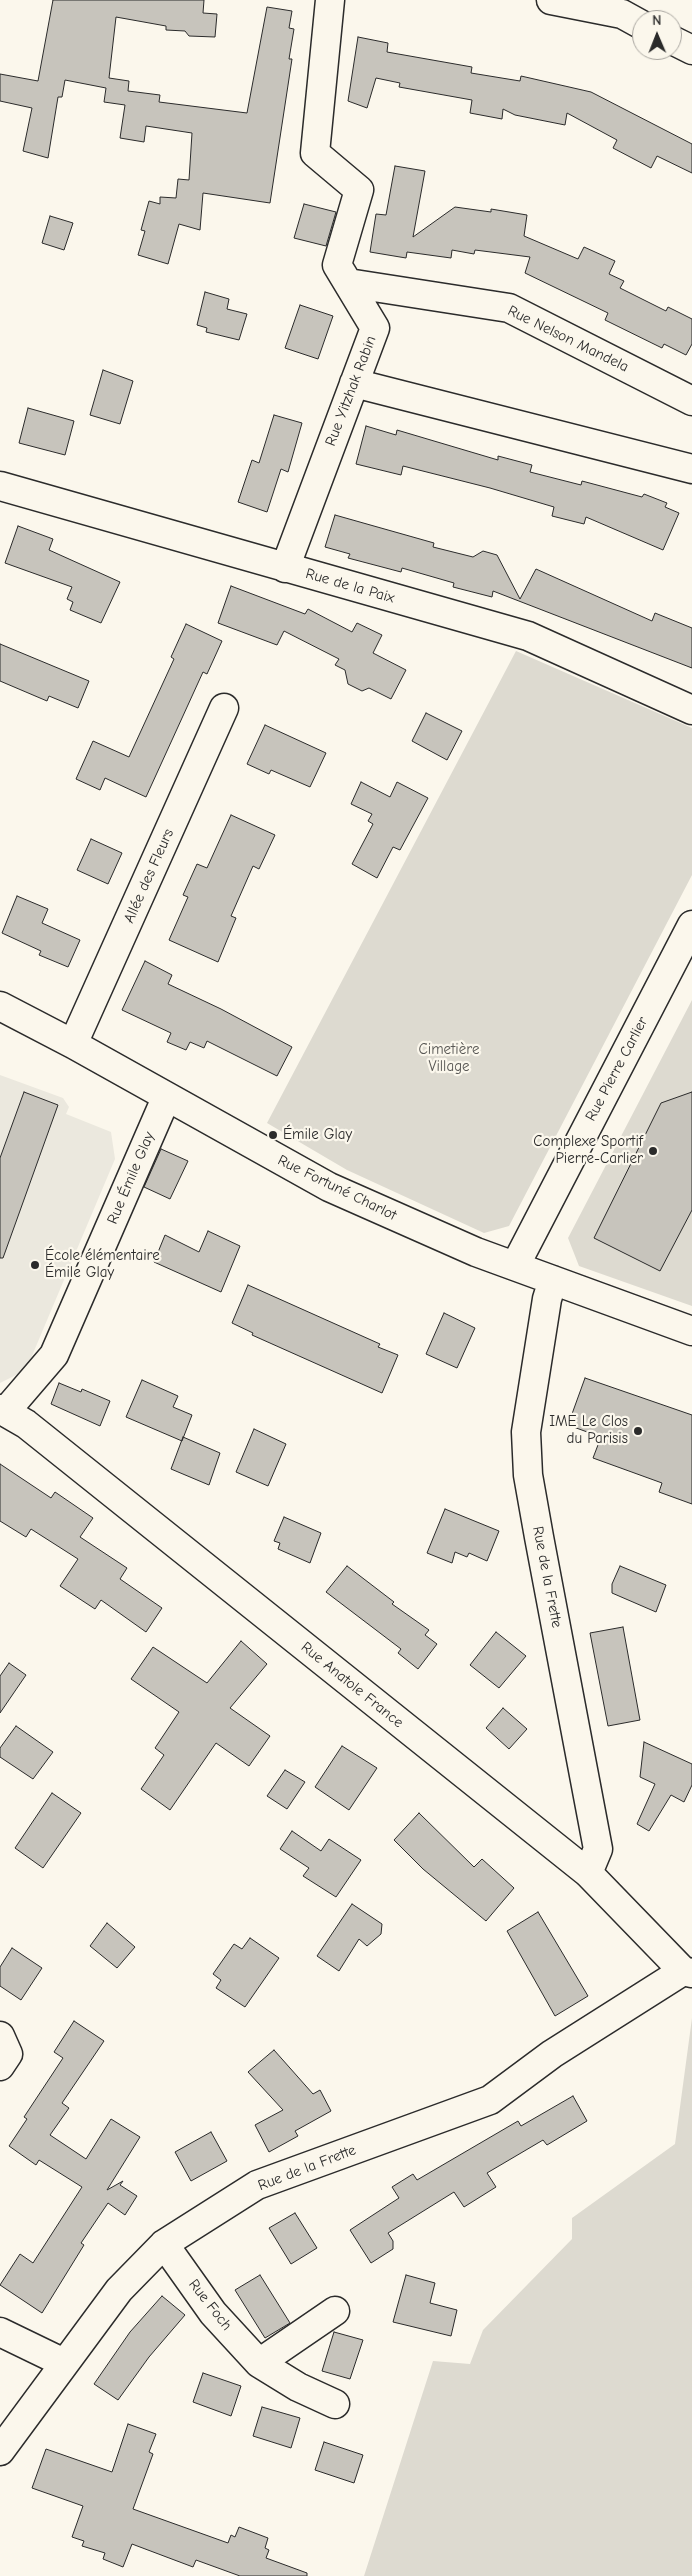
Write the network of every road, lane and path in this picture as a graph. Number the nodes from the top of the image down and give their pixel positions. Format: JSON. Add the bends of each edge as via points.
{"nodes":[{"id":1,"x":330,"y":0,"type":"edge"},
{"id":2,"x":551,"y":0,"type":"edge"},
{"id":3,"x":632,"y":20,"type":"edge"},
{"id":4,"x":348,"y":283,"type":"junction"},
{"id":5,"x":354,"y":383,"type":"junction"},
{"id":6,"x":692,"y":401,"type":"edge"},
{"id":7,"x":692,"y":469,"type":"edge"},
{"id":8,"x":0,"y":486,"type":"edge"},
{"id":9,"x":285,"y":568,"type":"junction"},
{"id":10,"x":224,"y":708,"type":"dead end"},
{"id":11,"x":692,"y":710,"type":"edge"},
{"id":12,"x":692,"y":925,"type":"edge"},
{"id":13,"x":0,"y":1006,"type":"edge"},
{"id":14,"x":73,"y":1044,"type":"junction"},
{"id":15,"x":166,"y":1098,"type":"junction"},
{"id":16,"x":515,"y":1266,"type":"junction"},
{"id":17,"x":553,"y":1280,"type":"junction"},
{"id":18,"x":692,"y":1331,"type":"edge"},
{"id":19,"x":3,"y":1410,"type":"edge"},
{"id":20,"x":588,"y":1873,"type":"junction"},
{"id":21,"x":687,"y":1972,"type":"edge"},
{"id":22,"x":0,"y":2036,"type":"edge"},
{"id":23,"x":0,"y":2066,"type":"edge"},
{"id":24,"x":164,"y":2244,"type":"junction"},
{"id":25,"x":336,"y":2311,"type":"dead end"},
{"id":26,"x":0,"y":2332,"type":"edge"},
{"id":27,"x":64,"y":2363,"type":"junction"},
{"id":28,"x":259,"y":2363,"type":"junction"},
{"id":29,"x":335,"y":2404,"type":"dead end"},
{"id":30,"x":0,"y":2451,"type":"edge"}],
"edges":[{"from":1,"to":4,"type":"street","name":"Rue Yitzhak Rabin","via":[[315,153],[359,190],[337,265]]},
{"from":2,"to":3,"type":"street","via":[[622,14]]},
{"from":4,"to":5,"type":"street","name":"Rue Yitzhak Rabin","via":[[375,328]]},
{"from":4,"to":6,"type":"street","name":"Rue Nelson Mandela","via":[[509,308]]},
{"from":5,"to":7,"type":"street"},
{"from":5,"to":9,"type":"street","name":"Rue Yitzhak Rabin"},
{"from":8,"to":9,"type":"street","name":"Rue de la Paix"},
{"from":9,"to":11,"type":"street","name":"Rue de la Paix","via":[[528,636]]},
{"from":10,"to":14,"type":"street","name":"Allée des Fleurs"},
{"from":12,"to":16,"type":"street","name":"Rue Pierre Carlier"},
{"from":13,"to":14,"type":"street","name":"Rue Fortuné Charlot"},
{"from":14,"to":15,"type":"street","name":"Rue Fortuné Charlot"},
{"from":15,"to":16,"type":"street","name":"Rue Fortuné Charlot","via":[[329,1187]]},
{"from":15,"to":19,"type":"street","name":"Rue Émile Glay","via":[[54,1355]]},
{"from":16,"to":17,"type":"street","name":"Rue Fortuné Charlot"},
{"from":17,"to":18,"type":"street","name":"Rue Fortuné Charlot"},
{"from":17,"to":20,"type":"street","name":"Rue de la Frette","via":[[526,1441],[528,1475],[598,1849]]},
{"from":19,"to":20,"type":"street","name":"Rue Anatole France","via":[[26,1424]]},
{"from":20,"to":21,"type":"street","name":"Rue Anatole France"},
{"from":21,"to":24,"type":"street","name":"Rue de la Frette","via":[[552,2054],[490,2100],[257,2185]]},
{"from":22,"to":23,"type":"street","via":[[8,2054]]},
{"from":24,"to":27,"type":"street","name":"Rue de la Frette","via":[[119,2290]]},
{"from":24,"to":28,"type":"street","name":"Rue Foch","via":[[213,2312]]},
{"from":25,"to":28,"type":"street"},
{"from":26,"to":27,"type":"street"},
{"from":27,"to":30,"type":"street","name":"Rue de la Frette"},
{"from":28,"to":29,"type":"street","name":"Rue Foch","via":[[298,2387]]}]}
